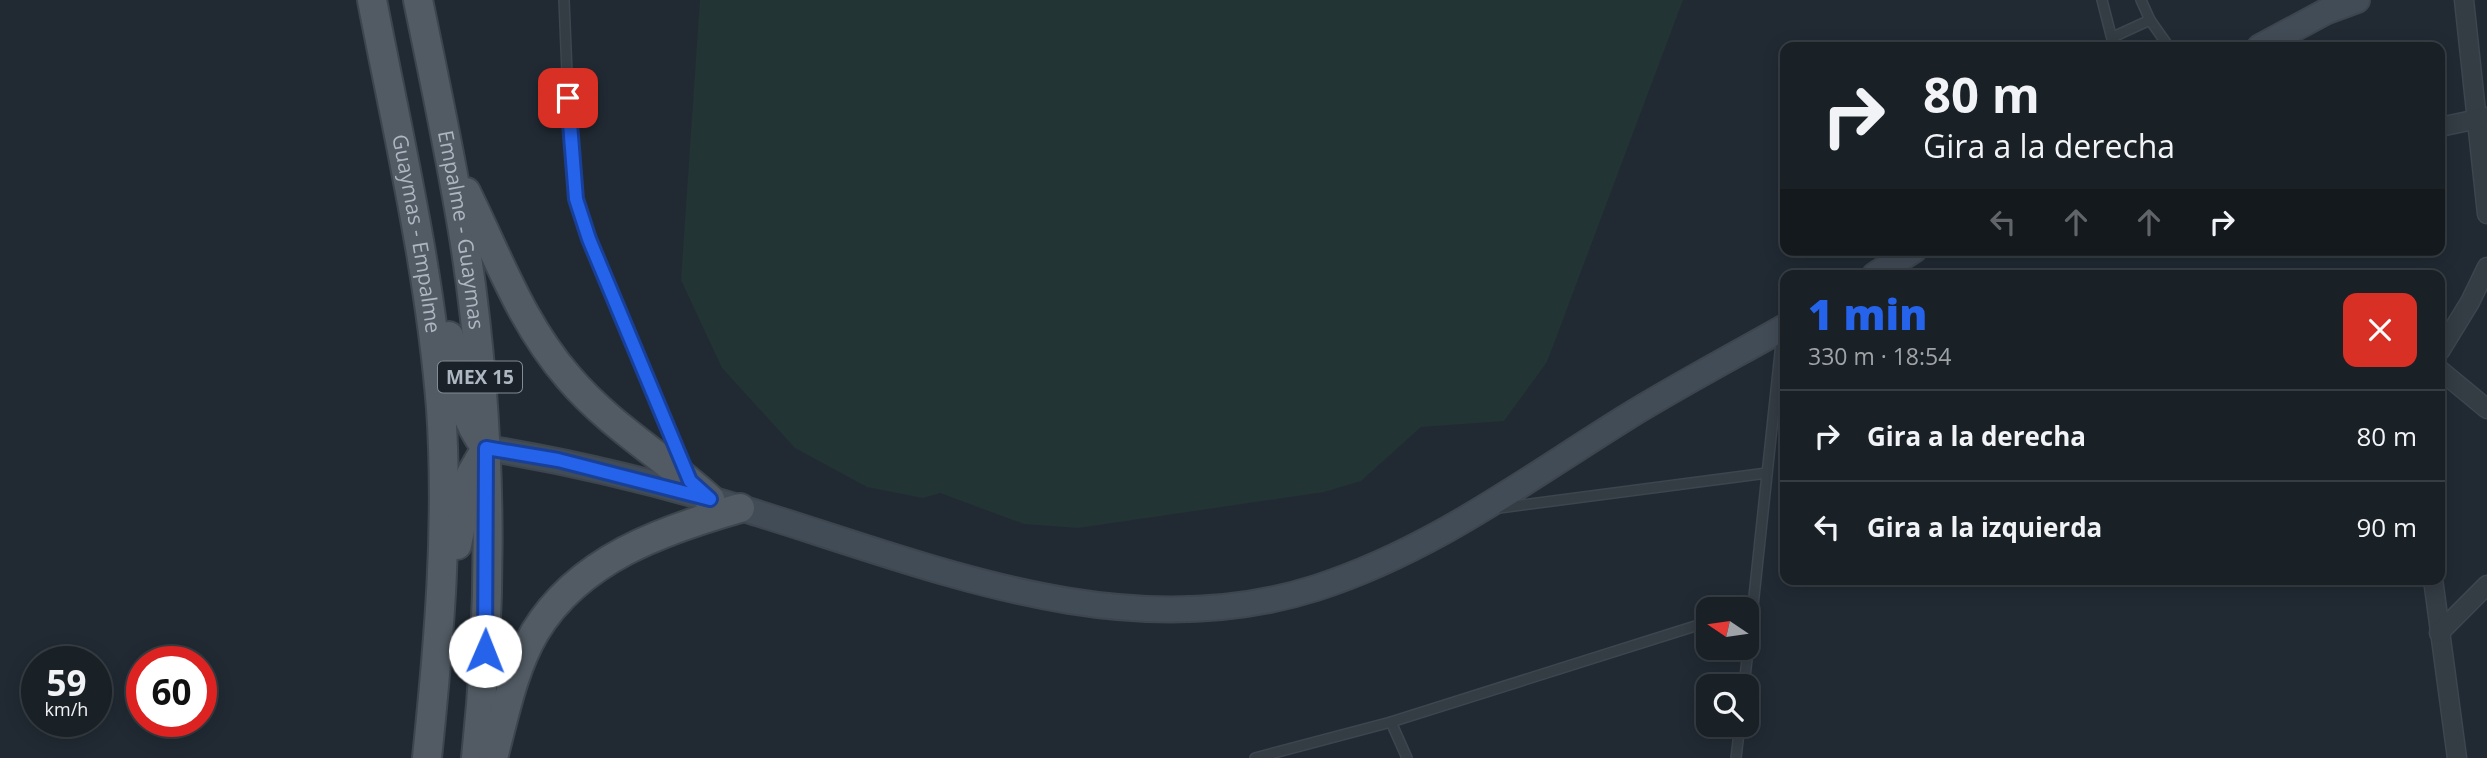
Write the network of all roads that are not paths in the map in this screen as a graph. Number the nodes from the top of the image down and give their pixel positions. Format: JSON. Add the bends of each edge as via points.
{"nodes":[{"id":1,"x":372,"y":0,"type":"edge"},
{"id":2,"x":418,"y":0,"type":"edge"},
{"id":3,"x":564,"y":0,"type":"edge"},
{"id":4,"x":2102,"y":0,"type":"edge"},
{"id":5,"x":2141,"y":0,"type":"edge"},
{"id":6,"x":2357,"y":0,"type":"edge"},
{"id":7,"x":2464,"y":0,"type":"edge"},
{"id":8,"x":2150,"y":20,"type":"junction"},
{"id":9,"x":2114,"y":42,"type":"edge"},
{"id":10,"x":2165,"y":42,"type":"edge"},
{"id":11,"x":2269,"y":42,"type":"edge"},
{"id":12,"x":2482,"y":118,"type":"edge"},
{"id":13,"x":2445,"y":126,"type":"edge"},
{"id":14,"x":450,"y":158,"type":"junction"},
{"id":15,"x":2487,"y":214,"type":"edge"},
{"id":16,"x":1904,"y":256,"type":"edge"},
{"id":17,"x":2487,"y":267,"type":"edge"},
{"id":18,"x":424,"y":268,"type":"junction"},
{"id":19,"x":1882,"y":270,"type":"edge"},
{"id":20,"x":1780,"y":330,"type":"edge"},
{"id":21,"x":2445,"y":343,"type":"edge"},
{"id":22,"x":1780,"y":364,"type":"edge"},
{"id":23,"x":2445,"y":374,"type":"edge"},
{"id":24,"x":2487,"y":409,"type":"edge"},
{"id":25,"x":486,"y":448,"type":"junction"},
{"id":26,"x":1768,"y":473,"type":"junction"},
{"id":27,"x":700,"y":490,"type":"junction"},
{"id":28,"x":740,"y":508,"type":"junction"},
{"id":29,"x":1487,"y":509,"type":"junction"},
{"id":30,"x":2434,"y":585,"type":"edge"},
{"id":31,"x":2487,"y":585,"type":"edge"},
{"id":32,"x":1751,"y":597,"type":"edge"},
{"id":33,"x":1696,"y":626,"type":"edge"},
{"id":34,"x":2439,"y":633,"type":"junction"},
{"id":35,"x":440,"y":637,"type":"junction"},
{"id":36,"x":1391,"y":722,"type":"junction"},
{"id":37,"x":1738,"y":737,"type":"edge"},
{"id":38,"x":427,"y":758,"type":"edge"},
{"id":39,"x":476,"y":758,"type":"edge"},
{"id":40,"x":493,"y":758,"type":"edge"},
{"id":41,"x":1255,"y":758,"type":"edge"},
{"id":42,"x":1407,"y":758,"type":"edge"},
{"id":43,"x":1736,"y":758,"type":"edge"},
{"id":44,"x":2457,"y":758,"type":"edge"}],
"edges":[{"from":1,"to":18,"type":"main road","name":"Guaymas - Empalme","number":"MEX 15"},
{"from":2,"to":14,"type":"main road","name":"Empalme - Guaymas","number":"MEX 15"},
{"from":3,"to":27,"type":"lane","via":[[576,199],[606,286]]},
{"from":4,"to":9,"type":"lane"},
{"from":5,"to":8,"type":"lane"},
{"from":6,"to":11,"type":"main road"},
{"from":7,"to":12,"type":"street","via":[[2467,55]]},
{"from":8,"to":9,"type":"lane"},
{"from":8,"to":10,"type":"lane"},
{"from":12,"to":13,"type":"street"},
{"from":12,"to":15,"type":"street"},
{"from":14,"to":25,"type":"main road","name":"Empalme - Guaymas","number":"MEX 15","via":[[466,251]]},
{"from":14,"to":27,"type":"main road","via":[[519,309],[541,343],[608,418]]},
{"from":16,"to":19,"type":"main road"},
{"from":17,"to":21,"type":"street"},
{"from":18,"to":25,"type":"main road","via":[[448,330],[465,413]]},
{"from":18,"to":35,"type":"main road","name":"Guaymas - Empalme","number":"MEX 15","via":[[441,409],[444,524]]},
{"from":20,"to":29,"type":"main road","via":[[1628,416]]},
{"from":22,"to":26,"type":"lane"},
{"from":23,"to":24,"type":"street"},
{"from":25,"to":27,"type":"main road"},
{"from":25,"to":35,"type":"main road","via":[[466,492]]},
{"from":25,"to":39,"type":"main road","name":"Empalme - Guaymas","number":"MEX 15","via":[[484,675]]},
{"from":26,"to":29,"type":"lane"},
{"from":26,"to":32,"type":"lane"},
{"from":27,"to":28,"type":"main road"},
{"from":28,"to":29,"type":"main road","via":[[970,579],[1090,607],[1135,610],[1202,610],[1313,589],[1410,550]]},
{"from":28,"to":40,"type":"main road","via":[[699,520],[613,557],[559,599],[530,644]]},
{"from":30,"to":34,"type":"street"},
{"from":31,"to":34,"type":"street"},
{"from":33,"to":36,"type":"lane"},
{"from":34,"to":44,"type":"street"},
{"from":35,"to":38,"type":"main road","number":"MEX 15"},
{"from":36,"to":41,"type":"lane"},
{"from":36,"to":42,"type":"lane"},
{"from":37,"to":43,"type":"lane"}]}
